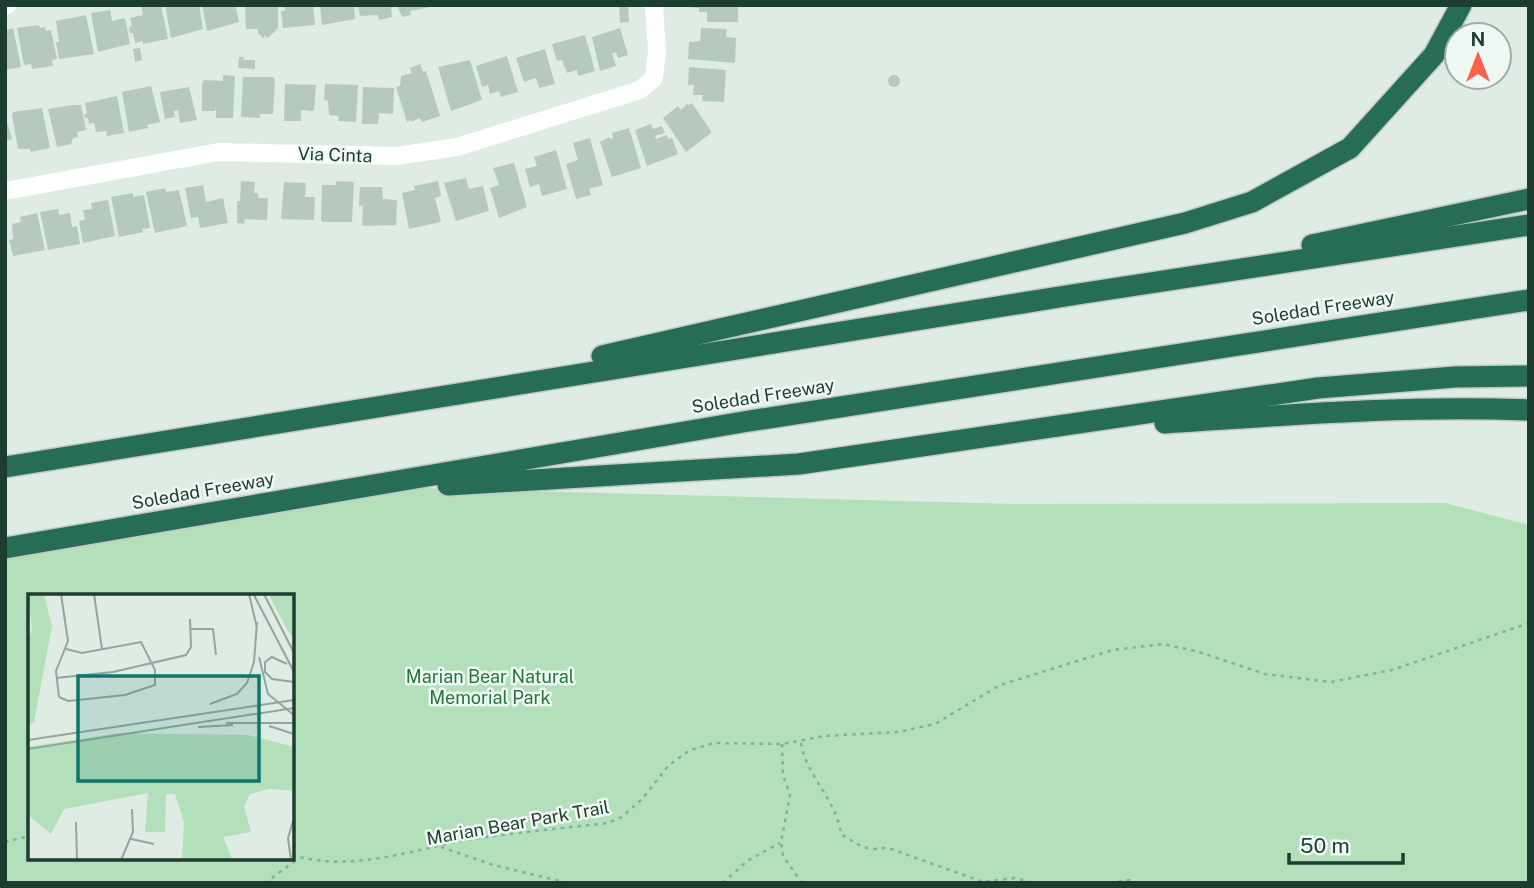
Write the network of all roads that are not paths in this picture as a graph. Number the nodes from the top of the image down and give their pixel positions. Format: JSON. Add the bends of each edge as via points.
{"nodes":[{"id":1,"x":654,"y":5,"type":"edge"},
{"id":2,"x":1461,"y":5,"type":"edge"},
{"id":3,"x":5,"y":191,"type":"edge"},
{"id":4,"x":1529,"y":199,"type":"edge"},
{"id":5,"x":1529,"y":225,"type":"edge"},
{"id":6,"x":1078,"y":294,"type":"junction"},
{"id":7,"x":1529,"y":300,"type":"edge"},
{"id":8,"x":1529,"y":376,"type":"edge"},
{"id":9,"x":367,"y":407,"type":"junction"},
{"id":10,"x":1529,"y":410,"type":"edge"},
{"id":11,"x":1023,"y":433,"type":"junction"},
{"id":12,"x":5,"y":467,"type":"edge"},
{"id":13,"x":341,"y":491,"type":"junction"},
{"id":14,"x":5,"y":548,"type":"edge"}],
"edges":[{"from":1,"to":3,"type":"street","name":"Via Cinta","via":[[654,78],[640,90],[457,147],[396,156],[218,152]]},
{"from":2,"to":9,"type":"highway","via":[[1434,55],[1350,148],[1252,202],[1185,223]]},
{"from":4,"to":6,"type":"highway"},
{"from":5,"to":6,"type":"highway"},
{"from":6,"to":9,"type":"highway"},
{"from":7,"to":13,"type":"highway","name":"Soledad Freeway","via":[[743,422]]},
{"from":8,"to":11,"type":"highway","via":[[1318,388]]},
{"from":9,"to":12,"type":"highway"},
{"from":10,"to":11,"type":"highway","via":[[1375,410]]},
{"from":11,"to":13,"type":"highway","via":[[799,464]]},
{"from":13,"to":14,"type":"highway","name":"Soledad Freeway"}]}
